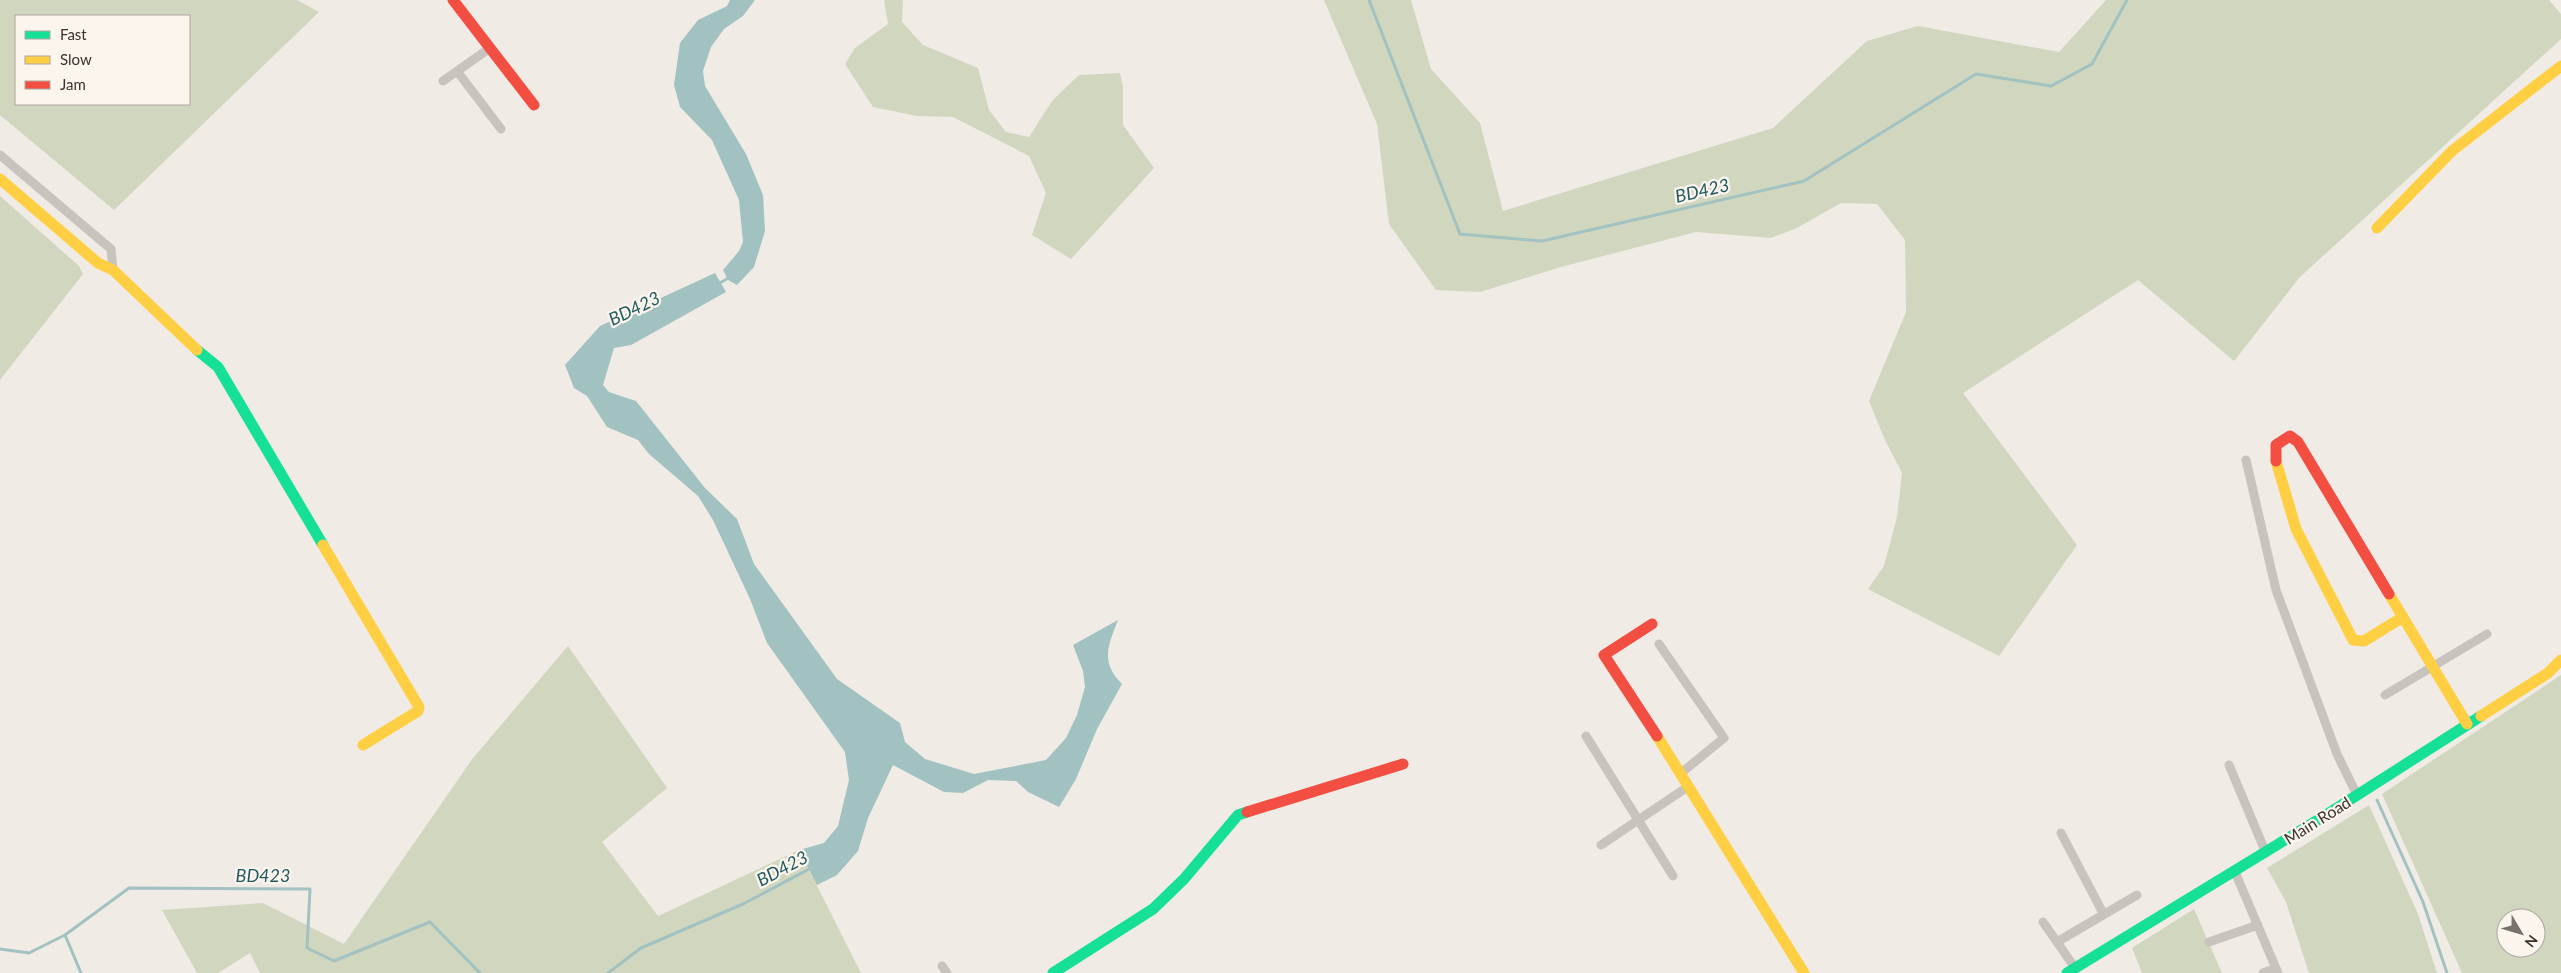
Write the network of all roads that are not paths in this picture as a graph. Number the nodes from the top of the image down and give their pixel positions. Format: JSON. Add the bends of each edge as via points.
{"nodes":[{"id":1,"x":452,"y":0,"type":"edge"},
{"id":2,"x":490,"y":48,"type":"junction"},
{"id":3,"x":2561,"y":66,"type":"edge"},
{"id":4,"x":457,"y":71,"type":"junction"},
{"id":5,"x":444,"y":81,"type":"dead end"},
{"id":6,"x":534,"y":105,"type":"dead end"},
{"id":7,"x":501,"y":129,"type":"dead end"},
{"id":8,"x":0,"y":155,"type":"edge"},
{"id":9,"x":0,"y":179,"type":"edge"},
{"id":10,"x":2377,"y":228,"type":"dead end"},
{"id":11,"x":113,"y":270,"type":"junction"},
{"id":12,"x":2246,"y":460,"type":"dead end"},
{"id":13,"x":2403,"y":617,"type":"junction"},
{"id":14,"x":1652,"y":624,"type":"dead end"},
{"id":15,"x":2487,"y":634,"type":"dead end"},
{"id":16,"x":1659,"y":644,"type":"dead end"},
{"id":17,"x":2561,"y":660,"type":"edge"},
{"id":18,"x":2432,"y":667,"type":"junction"},
{"id":19,"x":2385,"y":695,"type":"dead end"},
{"id":20,"x":2467,"y":724,"type":"junction"},
{"id":21,"x":1586,"y":736,"type":"dead end"},
{"id":22,"x":363,"y":745,"type":"dead end"},
{"id":23,"x":1403,"y":764,"type":"dead end"},
{"id":24,"x":2229,"y":766,"type":"dead end"},
{"id":25,"x":1681,"y":773,"type":"junction"},
{"id":26,"x":1689,"y":786,"type":"junction"},
{"id":27,"x":2357,"y":795,"type":"junction"},
{"id":28,"x":1638,"y":820,"type":"junction"},
{"id":29,"x":2061,"y":833,"type":"dead end"},
{"id":30,"x":1600,"y":845,"type":"dead end"},
{"id":31,"x":2266,"y":852,"type":"junction"},
{"id":32,"x":2235,"y":872,"type":"junction"},
{"id":33,"x":1673,"y":876,"type":"dead end"},
{"id":34,"x":2137,"y":895,"type":"dead end"},
{"id":35,"x":2103,"y":913,"type":"junction"},
{"id":36,"x":2043,"y":922,"type":"dead end"},
{"id":37,"x":2258,"y":925,"type":"junction"},
{"id":38,"x":2057,"y":942,"type":"junction"},
{"id":39,"x":2209,"y":942,"type":"dead end"},
{"id":40,"x":2277,"y":970,"type":"edge"},
{"id":41,"x":2071,"y":971,"type":"edge"},
{"id":42,"x":1052,"y":973,"type":"edge"},
{"id":43,"x":1804,"y":973,"type":"edge"},
{"id":44,"x":2264,"y":973,"type":"edge"}],
"edges":[{"from":1,"to":2,"type":"street"},
{"from":2,"to":4,"type":"street"},
{"from":2,"to":6,"type":"street"},
{"from":3,"to":10,"type":"street","via":[[2452,151]]},
{"from":4,"to":5,"type":"street"},
{"from":4,"to":7,"type":"street"},
{"from":8,"to":11,"type":"street","via":[[111,249]]},
{"from":9,"to":11,"type":"street","via":[[98,263]]},
{"from":11,"to":22,"type":"street","via":[[176,332],[216,363],[417,703],[418,711]]},
{"from":12,"to":27,"type":"street","via":[[2276,590],[2333,745]]},
{"from":13,"to":13,"type":"street","via":[[2364,641],[2353,640],[2296,529],[2274,455],[2276,445],[2290,436],[2298,442]]},
{"from":13,"to":18,"type":"street"},
{"from":14,"to":25,"type":"street","via":[[1604,655]]},
{"from":15,"to":18,"type":"street"},
{"from":16,"to":25,"type":"street","via":[[1724,738]]},
{"from":17,"to":20,"type":"street","name":"Main Road","via":[[2548,672]]},
{"from":18,"to":19,"type":"street"},
{"from":18,"to":20,"type":"street"},
{"from":20,"to":27,"type":"street","name":"Main Road"},
{"from":21,"to":28,"type":"street"},
{"from":23,"to":42,"type":"street","via":[[1238,815],[1154,909]]},
{"from":24,"to":31,"type":"street"},
{"from":25,"to":26,"type":"street"},
{"from":26,"to":28,"type":"street"},
{"from":26,"to":43,"type":"street"},
{"from":27,"to":31,"type":"street","name":"Main Road"},
{"from":28,"to":30,"type":"street"},
{"from":28,"to":33,"type":"street"},
{"from":29,"to":35,"type":"street"},
{"from":31,"to":32,"type":"street","name":"Main Road"},
{"from":32,"to":37,"type":"street"},
{"from":32,"to":41,"type":"street","name":"Main Road"},
{"from":34,"to":35,"type":"street"},
{"from":35,"to":38,"type":"street"},
{"from":36,"to":38,"type":"street"},
{"from":37,"to":39,"type":"street"},
{"from":37,"to":40,"type":"street"},
{"from":38,"to":41,"type":"street"},
{"from":40,"to":44,"type":"street"}]}
